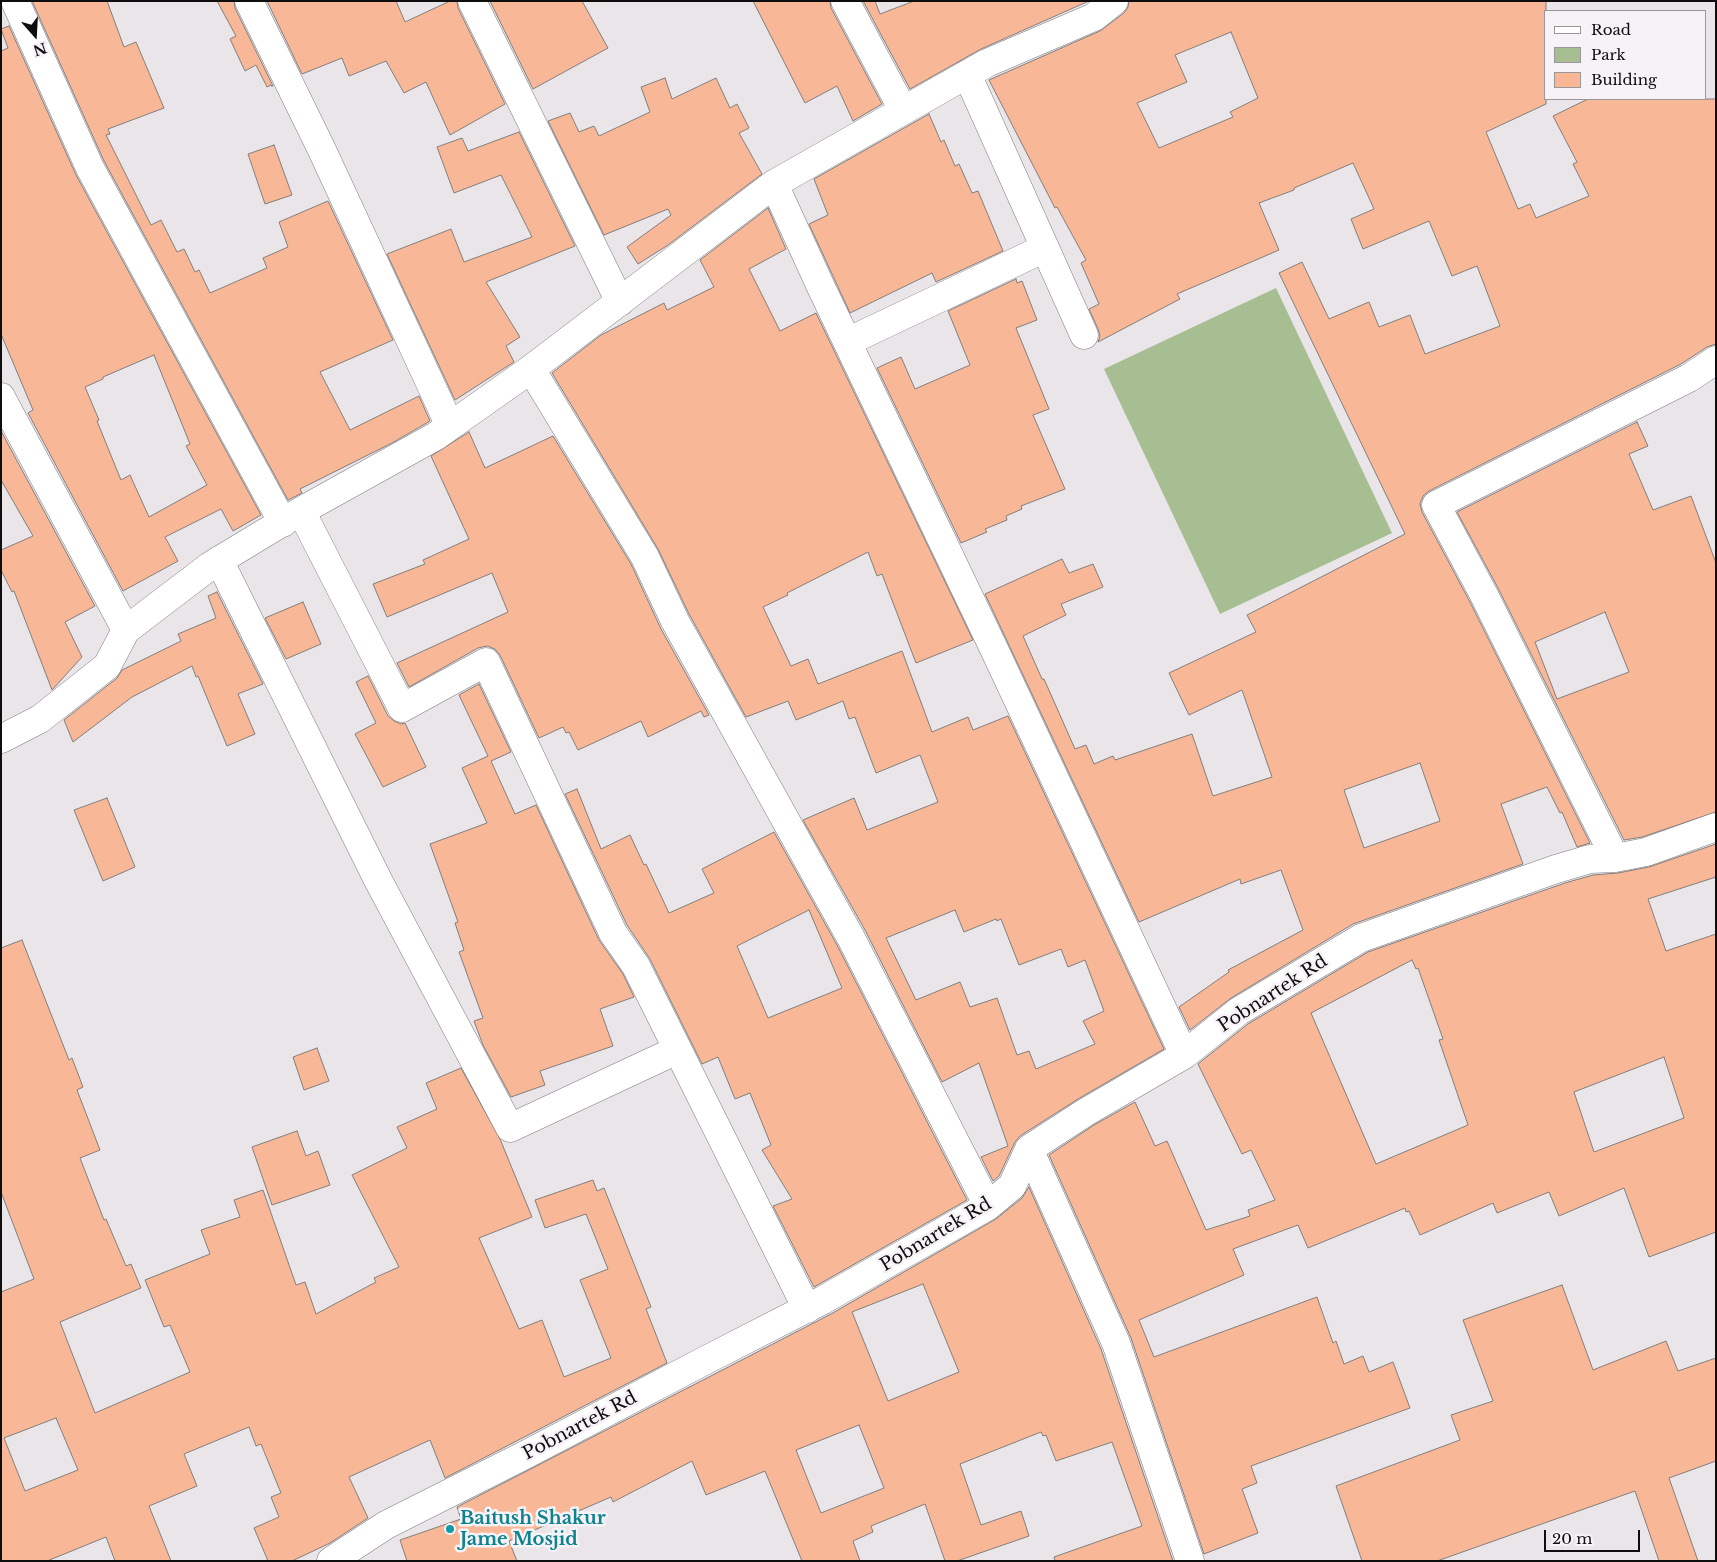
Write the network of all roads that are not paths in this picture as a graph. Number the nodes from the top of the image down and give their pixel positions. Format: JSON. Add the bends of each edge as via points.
{"nodes":[{"id":1,"x":15,"y":1,"type":"edge"},
{"id":2,"x":249,"y":1,"type":"edge"},
{"id":3,"x":472,"y":1,"type":"edge"},
{"id":4,"x":845,"y":1,"type":"edge"},
{"id":5,"x":1107,"y":4,"type":"edge"},
{"id":6,"x":967,"y":74,"type":"junction"},
{"id":7,"x":903,"y":110,"type":"junction"},
{"id":8,"x":774,"y":184,"type":"junction"},
{"id":9,"x":1045,"y":248,"type":"junction"},
{"id":10,"x":620,"y":302,"type":"junction"},
{"id":11,"x":1084,"y":335,"type":"dead end"},
{"id":12,"x":847,"y":342,"type":"junction"},
{"id":13,"x":1716,"y":360,"type":"edge"},
{"id":14,"x":532,"y":369,"type":"junction"},
{"id":15,"x":1,"y":397,"type":"edge"},
{"id":16,"x":450,"y":426,"type":"junction"},
{"id":17,"x":292,"y":517,"type":"junction"},
{"id":18,"x":219,"y":560,"type":"junction"},
{"id":19,"x":126,"y":630,"type":"junction"},
{"id":20,"x":1,"y":739,"type":"edge"},
{"id":21,"x":1716,"y":827,"type":"edge"},
{"id":22,"x":1615,"y":858,"type":"junction"},
{"id":23,"x":677,"y":1050,"type":"junction"},
{"id":24,"x":1184,"y":1056,"type":"junction"},
{"id":25,"x":1029,"y":1149,"type":"junction"},
{"id":26,"x":988,"y":1206,"type":"junction"},
{"id":27,"x":807,"y":1309,"type":"junction"},
{"id":28,"x":331,"y":1561,"type":"edge"},
{"id":29,"x":1190,"y":1561,"type":"edge"}],
"edges":[{"from":1,"to":17,"type":"street","via":[[90,168]]},
{"from":2,"to":16,"type":"street"},
{"from":3,"to":10,"type":"street"},
{"from":4,"to":7,"type":"street"},
{"from":5,"to":6,"type":"street","via":[[1094,18]]},
{"from":6,"to":7,"type":"street"},
{"from":6,"to":9,"type":"street"},
{"from":7,"to":8,"type":"street"},
{"from":8,"to":10,"type":"street"},
{"from":8,"to":12,"type":"street"},
{"from":9,"to":11,"type":"street"},
{"from":9,"to":12,"type":"street"},
{"from":10,"to":14,"type":"street"},
{"from":12,"to":24,"type":"street"},
{"from":13,"to":22,"type":"street","via":[[1689,378],[1436,505]]},
{"from":14,"to":16,"type":"street"},
{"from":14,"to":26,"type":"street","via":[[646,557],[674,621],[851,938]]},
{"from":15,"to":19,"type":"street"},
{"from":16,"to":17,"type":"street"},
{"from":17,"to":18,"type":"street"},
{"from":17,"to":23,"type":"street","via":[[402,708],[486,662],[613,933],[636,966]]},
{"from":18,"to":19,"type":"street"},
{"from":18,"to":23,"type":"street","via":[[378,880],[510,1128]]},
{"from":19,"to":20,"type":"street","via":[[107,666],[40,719]]},
{"from":21,"to":22,"type":"street","name":"Pobnartek Rd","via":[[1646,852]]},
{"from":22,"to":24,"type":"street","name":"Pobnartek Rd","via":[[1590,859],[1556,869],[1361,938],[1239,1011]]},
{"from":23,"to":27,"type":"street"},
{"from":24,"to":25,"type":"street","name":"Pobnartek Rd"},
{"from":25,"to":26,"type":"street","name":"Pobnartek Rd","via":[[1012,1186]]},
{"from":25,"to":29,"type":"street","via":[[1116,1343]]},
{"from":26,"to":27,"type":"street","name":"Pobnartek Rd"},
{"from":27,"to":28,"type":"street","name":"Pobnartek Rd","via":[[386,1525]]}]}
